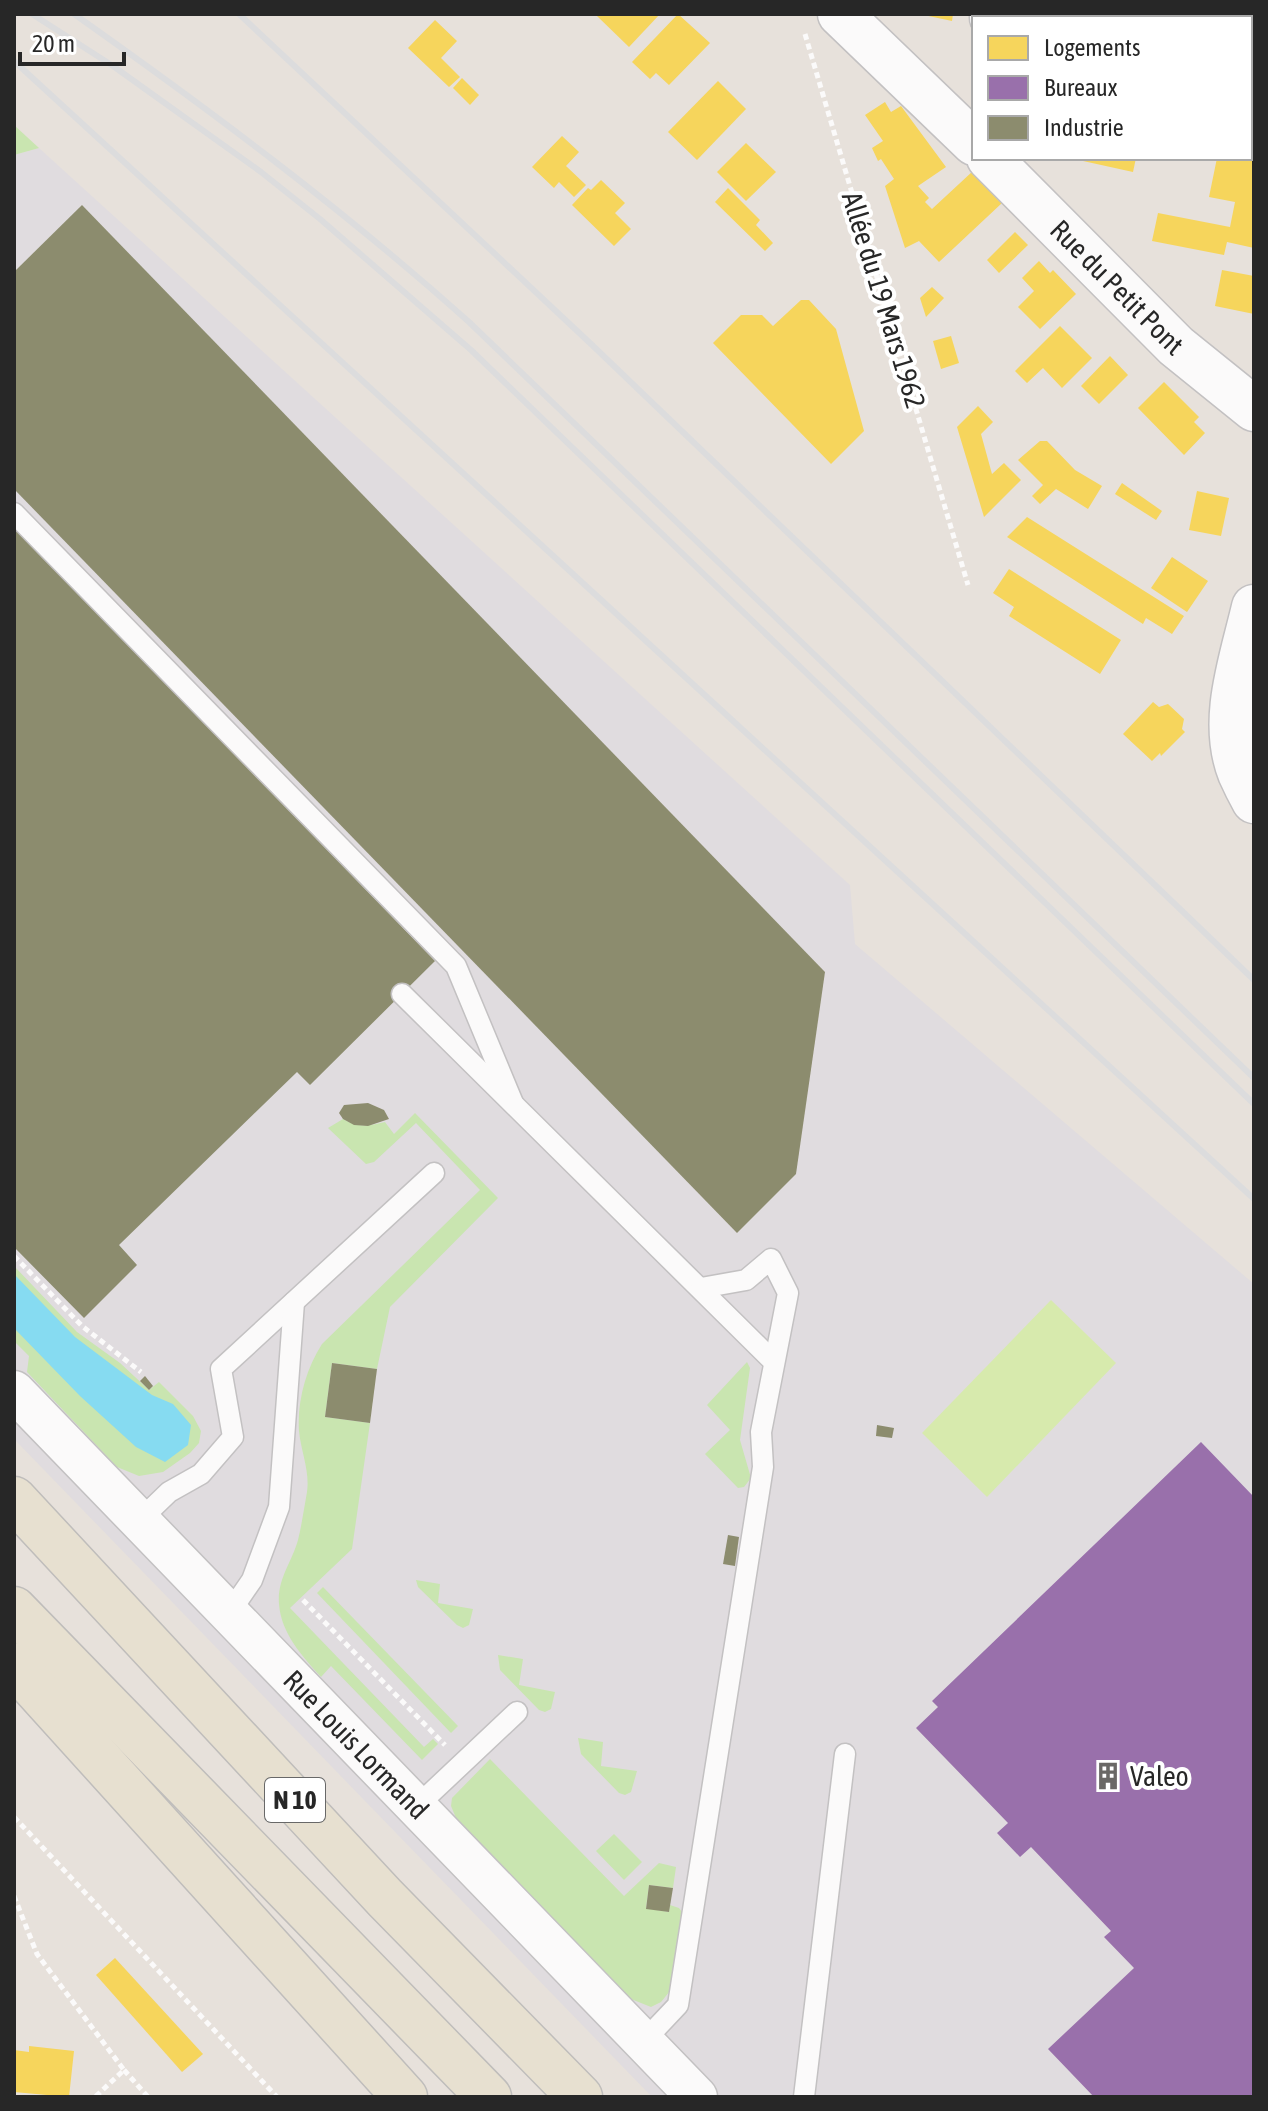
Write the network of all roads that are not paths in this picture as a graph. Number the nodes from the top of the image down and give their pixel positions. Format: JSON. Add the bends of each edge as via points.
{"nodes":[{"id":1,"x":822,"y":22,"type":"edge"},
{"id":2,"x":972,"y":136,"type":"edge"},
{"id":3,"x":996,"y":160,"type":"edge"},
{"id":4,"x":1254,"y":409,"type":"edge"},
{"id":5,"x":14,"y":513,"type":"edge"},
{"id":6,"x":1254,"y":607,"type":"edge"},
{"id":7,"x":1254,"y":801,"type":"edge"},
{"id":8,"x":402,"y":994,"type":"dead end"},
{"id":9,"x":513,"y":1103,"type":"junction"},
{"id":10,"x":434,"y":1173,"type":"dead end"},
{"id":11,"x":701,"y":1288,"type":"junction"},
{"id":12,"x":294,"y":1302,"type":"junction"},
{"id":13,"x":773,"y":1361,"type":"junction"},
{"id":14,"x":14,"y":1391,"type":"edge"},
{"id":15,"x":14,"y":1499,"type":"edge"},
{"id":16,"x":140,"y":1520,"type":"junction"},
{"id":17,"x":14,"y":1609,"type":"edge"},
{"id":18,"x":230,"y":1612,"type":"junction"},
{"id":19,"x":14,"y":1665,"type":"edge"},
{"id":20,"x":517,"y":1712,"type":"dead end"},
{"id":21,"x":845,"y":1754,"type":"dead end"},
{"id":22,"x":416,"y":1807,"type":"junction"},
{"id":23,"x":643,"y":2042,"type":"junction"},
{"id":24,"x":405,"y":2097,"type":"edge"},
{"id":25,"x":489,"y":2097,"type":"edge"},
{"id":26,"x":580,"y":2097,"type":"edge"},
{"id":27,"x":697,"y":2097,"type":"edge"},
{"id":28,"x":804,"y":2097,"type":"edge"}],
"edges":[{"from":1,"to":2,"type":"street","name":"Rue du Petit Pont"},
{"from":3,"to":4,"type":"street","name":"Rue du Petit Pont","via":[[1176,346]]},
{"from":5,"to":9,"type":"lane","via":[[456,966]]},
{"from":6,"to":7,"type":"street","via":[[1235,686],[1232,731],[1239,770]]},
{"from":8,"to":9,"type":"lane"},
{"from":9,"to":11,"type":"lane"},
{"from":10,"to":12,"type":"lane"},
{"from":11,"to":13,"type":"lane"},
{"from":11,"to":13,"type":"lane","via":[[746,1280],[771,1259],[788,1293]]},
{"from":12,"to":16,"type":"lane","via":[[221,1369],[233,1437],[201,1474],[169,1492]]},
{"from":12,"to":18,"type":"lane","via":[[279,1507],[252,1580]]},
{"from":13,"to":23,"type":"lane","via":[[761,1432],[763,1467],[678,2005]]},
{"from":14,"to":16,"type":"street","name":"Rue Louis Lormand"},
{"from":15,"to":26,"type":"main road","number":"N 10","via":[[385,1898]]},
{"from":16,"to":18,"type":"street","name":"Rue Louis Lormand"},
{"from":17,"to":25,"type":"main road","number":"N 10"},
{"from":18,"to":22,"type":"street","name":"Rue Louis Lormand"},
{"from":19,"to":24,"type":"main road"},
{"from":20,"to":22,"type":"lane"},
{"from":21,"to":28,"type":"lane"},
{"from":22,"to":23,"type":"street","name":"Rue Louis Lormand"},
{"from":23,"to":27,"type":"street","name":"Rue Louis Lormand"}]}
